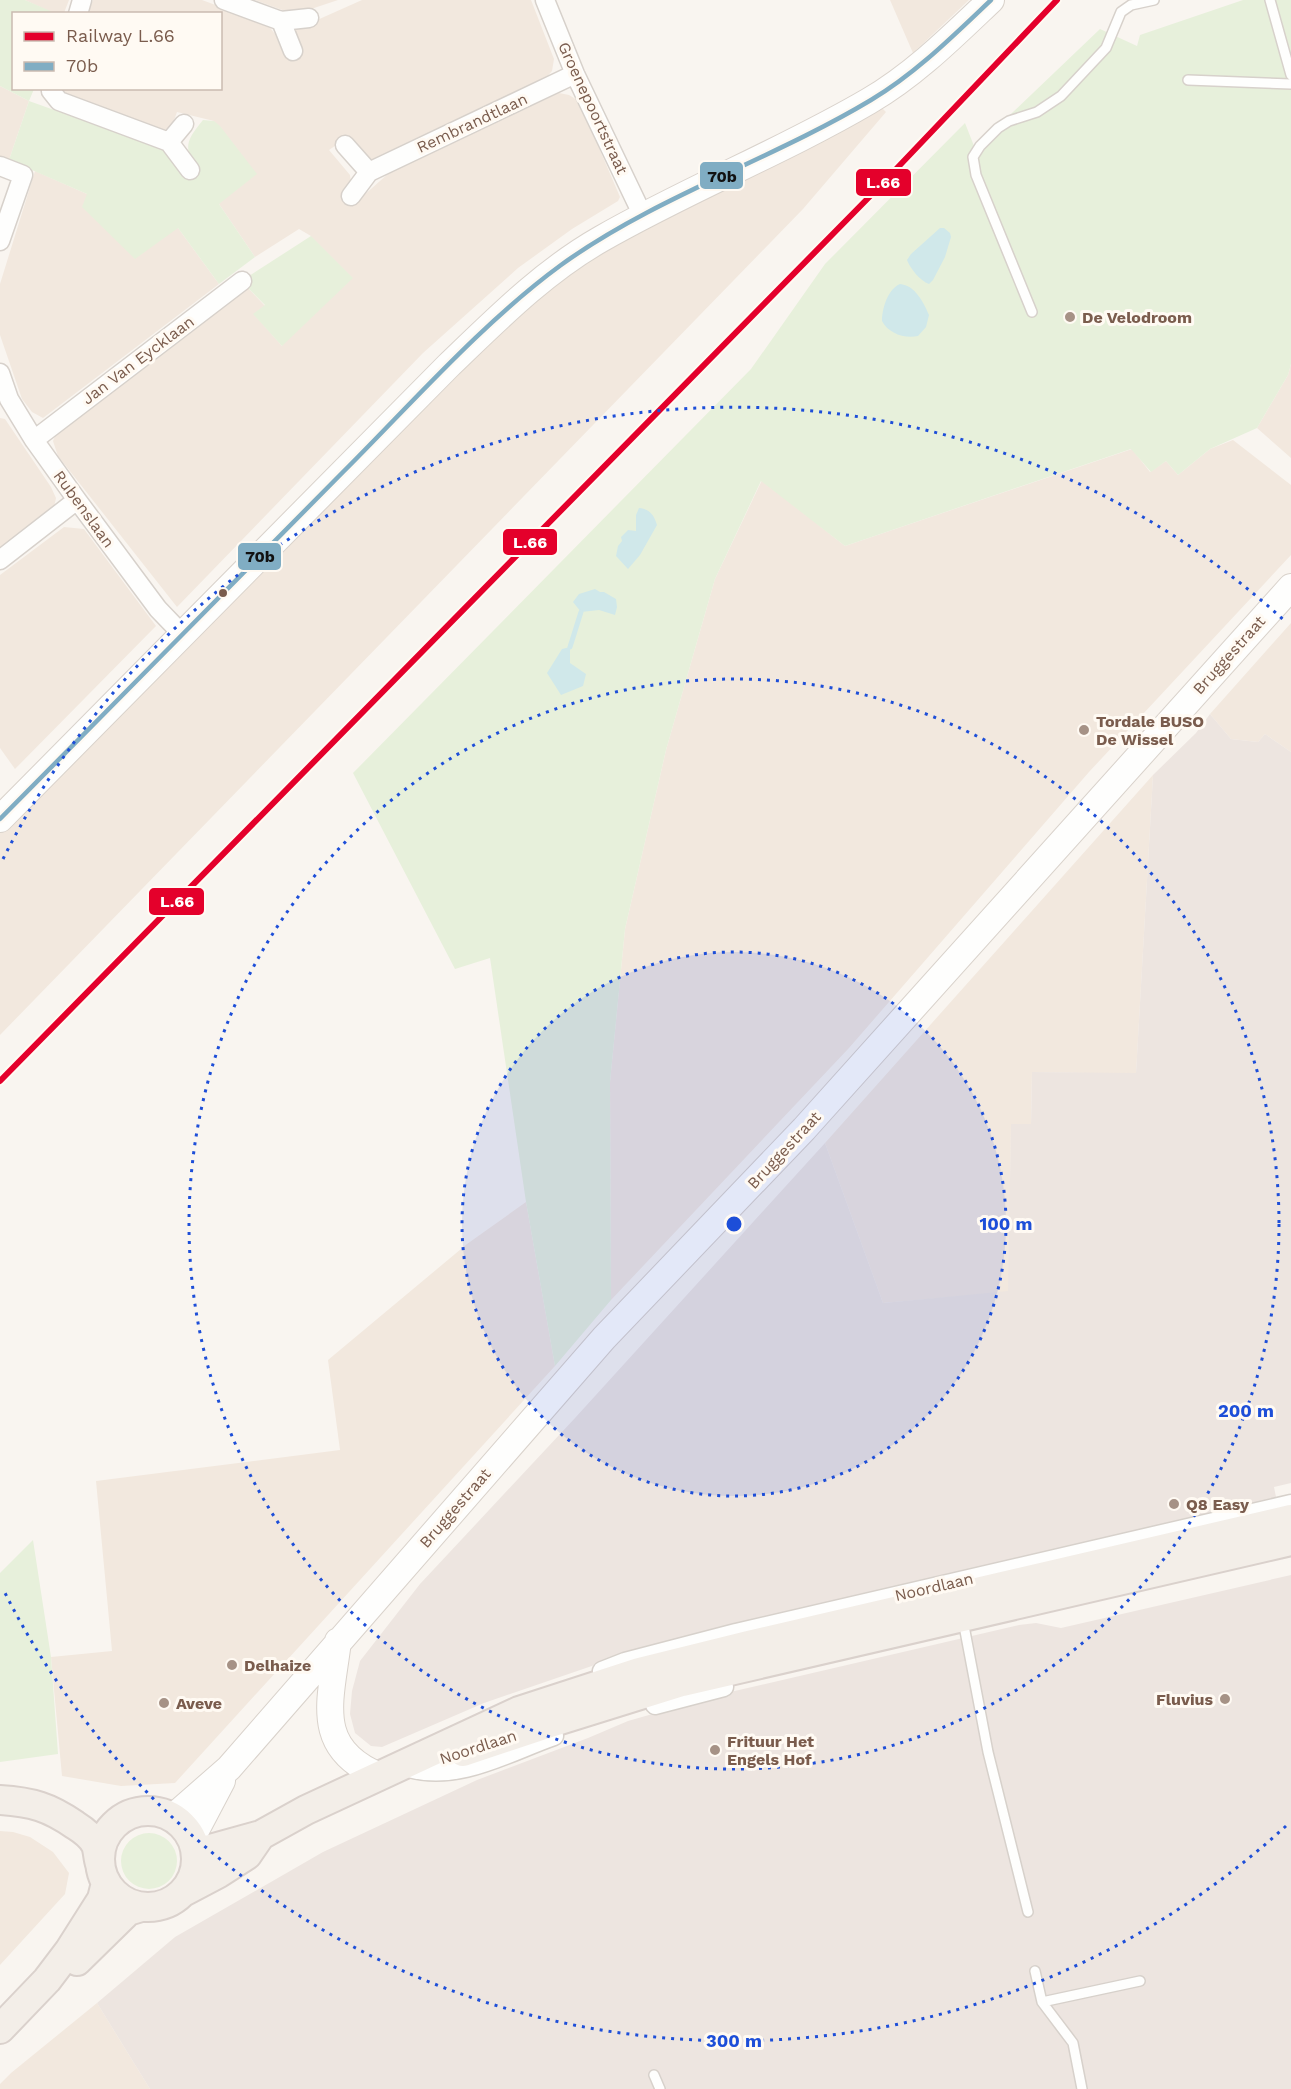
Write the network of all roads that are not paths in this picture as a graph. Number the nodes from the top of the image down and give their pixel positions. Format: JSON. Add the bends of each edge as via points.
{"nodes":[{"id":1,"x":224,"y":0,"type":"edge"},
{"id":2,"x":544,"y":0,"type":"edge"},
{"id":3,"x":991,"y":0,"type":"edge"},
{"id":4,"x":1154,"y":0,"type":"edge"},
{"id":5,"x":1270,"y":0,"type":"edge"},
{"id":6,"x":309,"y":18,"type":"dead end"},
{"id":7,"x":281,"y":21,"type":"junction"},
{"id":8,"x":293,"y":51,"type":"dead end"},
{"id":9,"x":576,"y":74,"type":"junction"},
{"id":10,"x":1291,"y":75,"type":"edge"},
{"id":11,"x":1188,"y":80,"type":"dead end"},
{"id":12,"x":1291,"y":84,"type":"edge"},
{"id":13,"x":51,"y":90,"type":"edge"},
{"id":14,"x":184,"y":124,"type":"dead end"},
{"id":15,"x":169,"y":142,"type":"junction"},
{"id":16,"x":345,"y":145,"type":"dead end"},
{"id":17,"x":0,"y":166,"type":"edge"},
{"id":18,"x":190,"y":170,"type":"dead end"},
{"id":19,"x":369,"y":172,"type":"junction"},
{"id":20,"x":351,"y":196,"type":"dead end"},
{"id":21,"x":643,"y":216,"type":"junction"},
{"id":22,"x":0,"y":241,"type":"edge"},
{"id":23,"x":242,"y":281,"type":"dead end"},
{"id":24,"x":1032,"y":312,"type":"dead end"},
{"id":25,"x":0,"y":374,"type":"edge"},
{"id":26,"x":4,"y":401,"type":"edge"},
{"id":27,"x":34,"y":440,"type":"junction"},
{"id":28,"x":77,"y":500,"type":"junction"},
{"id":29,"x":0,"y":560,"type":"edge"},
{"id":30,"x":1291,"y":587,"type":"edge"},
{"id":31,"x":183,"y":635,"type":"junction"},
{"id":32,"x":0,"y":819,"type":"edge"},
{"id":33,"x":1291,"y":1504,"type":"edge"},
{"id":34,"x":1291,"y":1519,"type":"edge"},
{"id":35,"x":1291,"y":1541,"type":"edge"},
{"id":36,"x":999,"y":1608,"type":"junction"},
{"id":37,"x":964,"y":1630,"type":"junction"},
{"id":38,"x":338,"y":1641,"type":"junction"},
{"id":39,"x":586,"y":1688,"type":"junction"},
{"id":40,"x":229,"y":1768,"type":"junction"},
{"id":41,"x":409,"y":1768,"type":"junction"},
{"id":42,"x":380,"y":1776,"type":"junction"},
{"id":43,"x":0,"y":1800,"type":"edge"},
{"id":44,"x":45,"y":1807,"type":"junction"},
{"id":45,"x":124,"y":1817,"type":"junction"},
{"id":46,"x":173,"y":1817,"type":"junction"},
{"id":47,"x":261,"y":1835,"type":"junction"},
{"id":48,"x":194,"y":1845,"type":"junction"},
{"id":49,"x":103,"y":1874,"type":"junction"},
{"id":50,"x":183,"y":1892,"type":"junction"},
{"id":51,"x":141,"y":1907,"type":"junction"},
{"id":52,"x":1028,"y":1912,"type":"dead end"},
{"id":53,"x":1035,"y":1971,"type":"dead end"},
{"id":54,"x":47,"y":1980,"type":"junction"},
{"id":55,"x":1140,"y":1981,"type":"dead end"},
{"id":56,"x":1042,"y":2002,"type":"junction"},
{"id":57,"x":0,"y":2029,"type":"edge"},
{"id":58,"x":654,"y":2075,"type":"dead end"},
{"id":59,"x":660,"y":2089,"type":"edge"},
{"id":60,"x":1082,"y":2089,"type":"edge"}],
"edges":[{"from":1,"to":7,"type":"street"},
{"from":2,"to":9,"type":"street","name":"Groenepoortstraat"},
{"from":3,"to":21,"type":"street","via":[[934,54],[870,101]]},
{"from":4,"to":24,"type":"lane","via":[[1131,5],[1121,12],[1106,48],[1061,96],[1037,112],[998,128],[973,157],[976,176]]},
{"from":5,"to":10,"type":"lane"},
{"from":6,"to":7,"type":"street"},
{"from":7,"to":8,"type":"street"},
{"from":9,"to":19,"type":"street","name":"Rembrandtlaan"},
{"from":9,"to":21,"type":"street","name":"Groenepoortstraat"},
{"from":11,"to":12,"type":"lane"},
{"from":13,"to":15,"type":"street","via":[[59,101]]},
{"from":14,"to":15,"type":"street"},
{"from":15,"to":18,"type":"street"},
{"from":16,"to":19,"type":"street"},
{"from":17,"to":22,"type":"street","via":[[23,175]]},
{"from":19,"to":20,"type":"street","name":"Rembrandtlaan"},
{"from":21,"to":31,"type":"street","via":[[582,251],[514,302]]},
{"from":23,"to":27,"type":"street","name":"Jan Van Eycklaan"},
{"from":25,"to":26,"type":"street","name":"Rubenslaan"},
{"from":26,"to":27,"type":"street","name":"Rubenslaan"},
{"from":27,"to":28,"type":"street","name":"Rubenslaan"},
{"from":28,"to":29,"type":"street"},
{"from":28,"to":31,"type":"street","name":"Rubenslaan","via":[[158,609]]},
{"from":30,"to":38,"type":"street","name":"Bruggestraat","via":[[804,1129],[604,1338]]},
{"from":31,"to":32,"type":"street"},
{"from":33,"to":39,"type":"street","name":"Noordlaan","via":[[676,1647],[605,1669]]},
{"from":34,"to":39,"type":"main road","name":"Noordlaan","via":[[738,1647]]},
{"from":35,"to":36,"type":"main road","name":"Noordlaan"},
{"from":36,"to":37,"type":"street","name":"Noordlaan","via":[[980,1627]]},
{"from":36,"to":41,"type":"main road","name":"Noordlaan","via":[[682,1682]]},
{"from":37,"to":41,"type":"street","name":"Noordlaan","via":[[674,1699],[469,1767],[440,1773]]},
{"from":37,"to":52,"type":"lane","via":[[988,1752]]},
{"from":38,"to":40,"type":"street","name":"Bruggestraat"},
{"from":38,"to":42,"type":"street","via":[[330,1714],[334,1736],[346,1755]]},
{"from":39,"to":42,"type":"main road","name":"Noordlaan","via":[[497,1720]]},
{"from":40,"to":46,"type":"street","name":"Bruggestraat"},
{"from":40,"to":48,"type":"street","name":"Bruggestraat"},
{"from":41,"to":42,"type":"main road","name":"Noordlaan"},
{"from":42,"to":47,"type":"main road","name":"Noordlaan"},
{"from":43,"to":44,"type":"main road"},
{"from":44,"to":45,"type":"main road"},
{"from":44,"to":49,"type":"main road","via":[[84,1832],[96,1845]]},
{"from":45,"to":46,"type":"main road","via":[[148,1811]]},
{"from":45,"to":49,"type":"main road","via":[[113,1826],[100,1850]]},
{"from":46,"to":48,"type":"main road","via":[[184,1826]]},
{"from":47,"to":48,"type":"main road","name":"Noordlaan"},
{"from":47,"to":50,"type":"main road","name":"Noordlaan","via":[[247,1855]]},
{"from":48,"to":50,"type":"main road","via":[[194,1874]]},
{"from":49,"to":51,"type":"main road","via":[[115,1894]]},
{"from":49,"to":54,"type":"main road","via":[[102,1899]]},
{"from":50,"to":51,"type":"main road","via":[[164,1905]]},
{"from":51,"to":54,"type":"main road","via":[[128,1911],[80,1958]]},
{"from":53,"to":56,"type":"lane"},
{"from":54,"to":57,"type":"main road"},
{"from":55,"to":56,"type":"lane"},
{"from":56,"to":60,"type":"lane","via":[[1073,2043]]},
{"from":58,"to":59,"type":"lane"}]}
